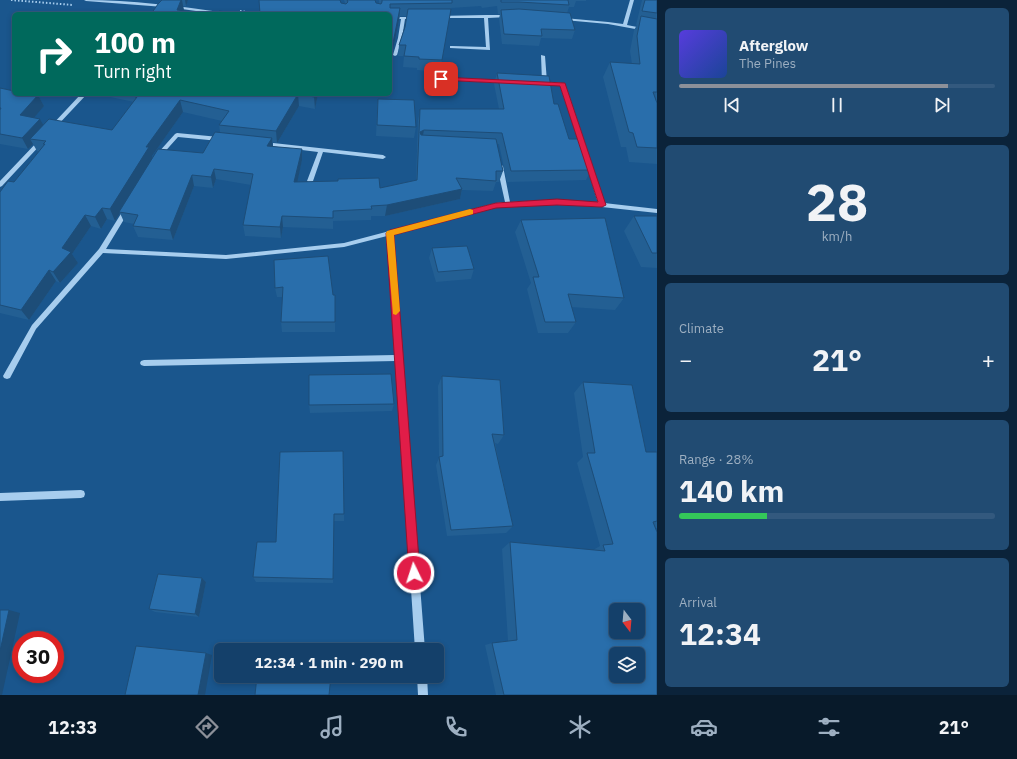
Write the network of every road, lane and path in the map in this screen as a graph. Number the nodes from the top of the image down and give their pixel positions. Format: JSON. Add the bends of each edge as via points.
{"nodes":[{"id":1,"x":86,"y":0,"type":"edge"},
{"id":2,"x":632,"y":0,"type":"edge"},
{"id":3,"x":167,"y":6,"type":"junction"},
{"id":4,"x":162,"y":12,"type":"edge"},
{"id":5,"x":204,"y":12,"type":"edge"},
{"id":6,"x":486,"y":16,"type":"junction"},
{"id":7,"x":516,"y":16,"type":"edge"},
{"id":8,"x":425,"y":17,"type":"edge"},
{"id":9,"x":433,"y":17,"type":"edge"},
{"id":10,"x":392,"y":18,"type":"edge"},
{"id":11,"x":402,"y":18,"type":"junction"},
{"id":12,"x":562,"y":19,"type":"edge"},
{"id":13,"x":625,"y":26,"type":"junction"},
{"id":14,"x":657,"y":32,"type":"edge"},
{"id":15,"x":452,"y":47,"type":"dead end"},
{"id":16,"x":395,"y":55,"type":"edge"},
{"id":17,"x":543,"y":56,"type":"dead end"},
{"id":18,"x":427,"y":78,"type":"dead end"},
{"id":19,"x":506,"y":82,"type":"edge"},
{"id":20,"x":537,"y":83,"type":"edge"},
{"id":21,"x":545,"y":84,"type":"junction"},
{"id":22,"x":82,"y":96,"type":"edge"},
{"id":23,"x":223,"y":140,"type":"edge"},
{"id":24,"x":260,"y":144,"type":"edge"},
{"id":25,"x":321,"y":150,"type":"junction"},
{"id":26,"x":383,"y":157,"type":"dead end"},
{"id":27,"x":157,"y":160,"type":"edge"},
{"id":28,"x":499,"y":161,"type":"edge"},
{"id":29,"x":310,"y":181,"type":"edge"},
{"id":30,"x":0,"y":185,"type":"edge"},
{"id":31,"x":508,"y":205,"type":"junction"},
{"id":32,"x":602,"y":205,"type":"junction"},
{"id":33,"x":129,"y":206,"type":"edge"},
{"id":34,"x":657,"y":211,"type":"edge"},
{"id":35,"x":390,"y":233,"type":"junction"},
{"id":36,"x":101,"y":251,"type":"junction"},
{"id":37,"x":399,"y":358,"type":"junction"},
{"id":38,"x":144,"y":363,"type":"dead end"},
{"id":39,"x":8,"y":376,"type":"dead end"},
{"id":40,"x":81,"y":494,"type":"dead end"},
{"id":41,"x":0,"y":497,"type":"edge"},
{"id":42,"x":419,"y":643,"type":"edge"},
{"id":43,"x":422,"y":683,"type":"edge"},
{"id":44,"x":423,"y":695,"type":"edge"}],
"edges":[{"from":1,"to":3,"type":"street"},
{"from":2,"to":13,"type":"street"},
{"from":3,"to":4,"type":"street"},
{"from":3,"to":5,"type":"street"},
{"from":6,"to":7,"type":"street"},
{"from":6,"to":9,"type":"street"},
{"from":6,"to":15,"type":"street","via":[[488,49]]},
{"from":8,"to":11,"type":"street"},
{"from":10,"to":11,"type":"street"},
{"from":11,"to":16,"type":"street"},
{"from":12,"to":13,"type":"street"},
{"from":13,"to":14,"type":"street"},
{"from":17,"to":21,"type":"street"},
{"from":18,"to":19,"type":"street"},
{"from":20,"to":21,"type":"street"},
{"from":21,"to":32,"type":"street","via":[[562,84]]},
{"from":22,"to":30,"type":"street"},
{"from":23,"to":27,"type":"street","via":[[177,135]]},
{"from":24,"to":25,"type":"street"},
{"from":25,"to":26,"type":"street"},
{"from":25,"to":29,"type":"street"},
{"from":28,"to":31,"type":"street"},
{"from":31,"to":32,"type":"street","via":[[557,202]]},
{"from":31,"to":35,"type":"street","via":[[496,205]]},
{"from":32,"to":34,"type":"street"},
{"from":33,"to":36,"type":"street"},
{"from":35,"to":36,"type":"street","via":[[344,245],[226,257]]},
{"from":35,"to":37,"type":"street"},
{"from":36,"to":39,"type":"street","via":[[34,327]]},
{"from":37,"to":38,"type":"street"},
{"from":37,"to":42,"type":"street"},
{"from":40,"to":41,"type":"street"},
{"from":43,"to":44,"type":"street"}]}
